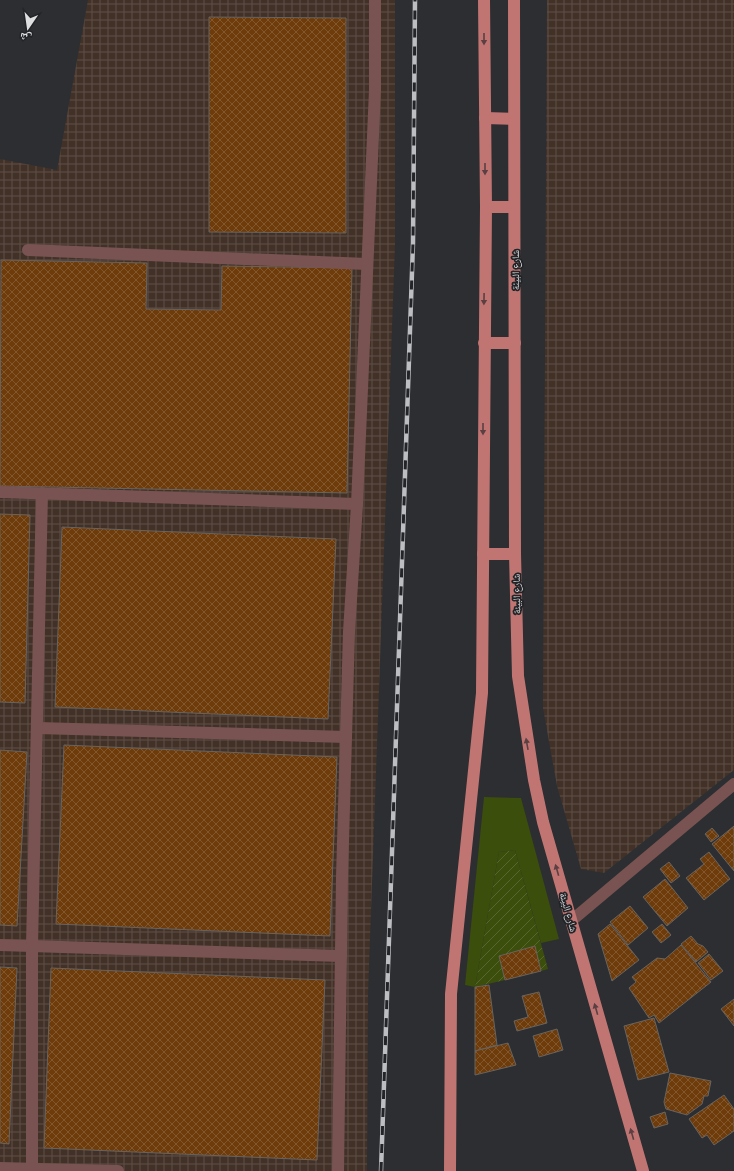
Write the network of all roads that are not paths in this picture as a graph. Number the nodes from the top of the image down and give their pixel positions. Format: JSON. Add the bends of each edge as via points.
{"nodes":[{"id":1,"x":375,"y":0,"type":"edge"},
{"id":2,"x":484,"y":0,"type":"edge"},
{"id":3,"x":514,"y":0,"type":"edge"},
{"id":4,"x":485,"y":118,"type":"junction"},
{"id":5,"x":514,"y":119,"type":"junction"},
{"id":6,"x":486,"y":207,"type":"junction"},
{"id":7,"x":514,"y":207,"type":"junction"},
{"id":8,"x":28,"y":250,"type":"dead end"},
{"id":9,"x":367,"y":264,"type":"junction"},
{"id":10,"x":484,"y":343,"type":"junction"},
{"id":11,"x":515,"y":343,"type":"junction"},
{"id":12,"x":0,"y":492,"type":"edge"},
{"id":13,"x":42,"y":493,"type":"junction"},
{"id":14,"x":357,"y":504,"type":"junction"},
{"id":15,"x":483,"y":554,"type":"junction"},
{"id":16,"x":515,"y":554,"type":"junction"},
{"id":17,"x":38,"y":728,"type":"junction"},
{"id":18,"x":346,"y":737,"type":"junction"},
{"id":19,"x":734,"y":784,"type":"edge"},
{"id":20,"x":571,"y":921,"type":"junction"},
{"id":21,"x":0,"y":945,"type":"edge"},
{"id":22,"x":32,"y":946,"type":"junction"},
{"id":23,"x":341,"y":956,"type":"junction"},
{"id":24,"x":0,"y":1168,"type":"edge"},
{"id":25,"x":32,"y":1169,"type":"junction"},
{"id":26,"x":118,"y":1171,"type":"edge"},
{"id":27,"x":338,"y":1171,"type":"edge"},
{"id":28,"x":450,"y":1171,"type":"edge"},
{"id":29,"x":643,"y":1171,"type":"edge"}],
"edges":[{"from":1,"to":9,"type":"street","via":[[375,90]]},
{"from":2,"to":4,"type":"main road","one_way":true},
{"from":3,"to":5,"type":"main road","name":"شارع البيئة"},
{"from":4,"to":5,"type":"main road"},
{"from":4,"to":6,"type":"main road","one_way":true},
{"from":5,"to":7,"type":"main road","name":"شارع البيئة"},
{"from":6,"to":7,"type":"main road"},
{"from":6,"to":10,"type":"main road","one_way":true},
{"from":7,"to":11,"type":"main road","name":"شارع البيئة"},
{"from":8,"to":9,"type":"street"},
{"from":9,"to":14,"type":"street"},
{"from":10,"to":11,"type":"main road"},
{"from":10,"to":15,"type":"main road","one_way":true},
{"from":11,"to":16,"type":"main road","name":"شارع البيئة"},
{"from":12,"to":13,"type":"street"},
{"from":13,"to":14,"type":"street"},
{"from":13,"to":17,"type":"street"},
{"from":14,"to":18,"type":"street"},
{"from":15,"to":16,"type":"main road"},
{"from":15,"to":28,"type":"main road","via":[[482,693],[451,994]]},
{"from":20,"to":16,"type":"main road","name":"شارع البيئة","one_way":true,"via":[[534,780],[520,698]]},
{"from":17,"to":18,"type":"street"},
{"from":17,"to":22,"type":"street"},
{"from":18,"to":23,"type":"street"},
{"from":19,"to":20,"type":"street"},
{"from":29,"to":20,"type":"main road","name":"شارع البيئة","one_way":true},
{"from":21,"to":22,"type":"street"},
{"from":22,"to":23,"type":"street"},
{"from":22,"to":25,"type":"street"},
{"from":23,"to":27,"type":"street"},
{"from":24,"to":25,"type":"street"},
{"from":25,"to":26,"type":"street"}]}
